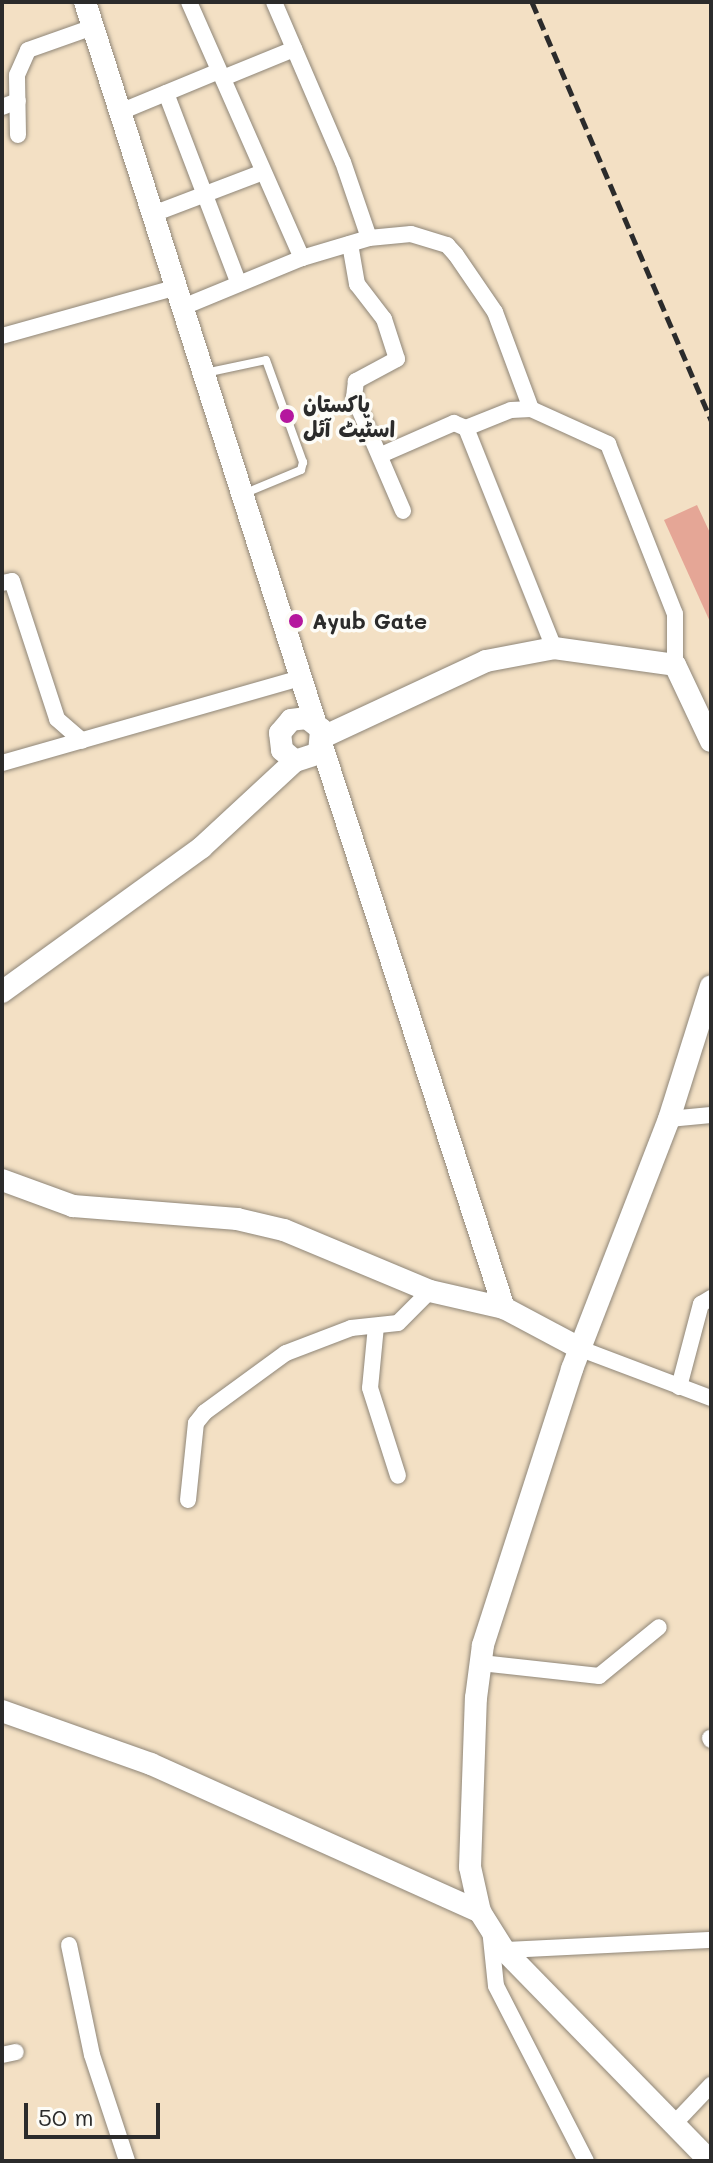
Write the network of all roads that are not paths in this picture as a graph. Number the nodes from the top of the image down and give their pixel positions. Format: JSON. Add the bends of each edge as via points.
{"nodes":[{"id":1,"x":85,"y":2,"type":"edge"},
{"id":2,"x":189,"y":2,"type":"edge"},
{"id":3,"x":274,"y":2,"type":"edge"},
{"id":4,"x":93,"y":27,"type":"junction"},
{"id":5,"x":294,"y":49,"type":"junction"},
{"id":6,"x":221,"y":75,"type":"junction"},
{"id":7,"x":166,"y":93,"type":"junction"},
{"id":8,"x":10,"y":104,"type":"edge"},
{"id":9,"x":120,"y":112,"type":"junction"},
{"id":10,"x":18,"y":135,"type":"dead end"},
{"id":11,"x":263,"y":172,"type":"junction"},
{"id":12,"x":204,"y":195,"type":"junction"},
{"id":13,"x":153,"y":214,"type":"junction"},
{"id":14,"x":369,"y":238,"type":"junction"},
{"id":15,"x":350,"y":244,"type":"junction"},
{"id":16,"x":302,"y":258,"type":"junction"},
{"id":17,"x":239,"y":284,"type":"junction"},
{"id":18,"x":180,"y":297,"type":"junction"},
{"id":19,"x":2,"y":336,"type":"edge"},
{"id":20,"x":204,"y":373,"type":"junction"},
{"id":21,"x":531,"y":409,"type":"junction"},
{"id":22,"x":466,"y":428,"type":"junction"},
{"id":23,"x":381,"y":455,"type":"junction"},
{"id":24,"x":243,"y":494,"type":"junction"},
{"id":25,"x":403,"y":511,"type":"dead end"},
{"id":26,"x":2,"y":583,"type":"edge"},
{"id":27,"x":554,"y":648,"type":"junction"},
{"id":28,"x":675,"y":665,"type":"junction"},
{"id":29,"x":301,"y":678,"type":"junction"},
{"id":30,"x":320,"y":735,"type":"junction"},
{"id":31,"x":82,"y":741,"type":"junction"},
{"id":32,"x":711,"y":741,"type":"edge"},
{"id":33,"x":295,"y":761,"type":"junction"},
{"id":34,"x":2,"y":763,"type":"edge"},
{"id":35,"x":711,"y":986,"type":"edge"},
{"id":36,"x":2,"y":992,"type":"edge"},
{"id":37,"x":711,"y":1115,"type":"edge"},
{"id":38,"x":669,"y":1119,"type":"junction"},
{"id":39,"x":2,"y":1180,"type":"edge"},
{"id":40,"x":430,"y":1291,"type":"junction"},
{"id":41,"x":711,"y":1298,"type":"edge"},
{"id":42,"x":504,"y":1308,"type":"junction"},
{"id":43,"x":376,"y":1326,"type":"junction"},
{"id":44,"x":581,"y":1349,"type":"junction"},
{"id":45,"x":679,"y":1387,"type":"junction"},
{"id":46,"x":711,"y":1398,"type":"edge"},
{"id":47,"x":398,"y":1476,"type":"dead end"},
{"id":48,"x":188,"y":1500,"type":"dead end"},
{"id":49,"x":659,"y":1627,"type":"dead end"},
{"id":50,"x":481,"y":1663,"type":"junction"},
{"id":51,"x":2,"y":1711,"type":"edge"},
{"id":52,"x":485,"y":1920,"type":"junction"},
{"id":53,"x":711,"y":1940,"type":"edge"},
{"id":54,"x":69,"y":1945,"type":"dead end"},
{"id":55,"x":504,"y":1950,"type":"junction"},
{"id":56,"x":711,"y":2085,"type":"edge"},
{"id":57,"x":674,"y":2124,"type":"junction"},
{"id":58,"x":127,"y":2161,"type":"edge"},
{"id":59,"x":586,"y":2161,"type":"edge"},
{"id":60,"x":710,"y":2161,"type":"edge"}],
"edges":[{"from":1,"to":4,"type":"street"},
{"from":2,"to":6,"type":"street"},
{"from":3,"to":5,"type":"street"},
{"from":4,"to":8,"type":"street","via":[[28,50]]},
{"from":4,"to":9,"type":"street"},
{"from":5,"to":6,"type":"street"},
{"from":5,"to":14,"type":"street"},
{"from":6,"to":7,"type":"street"},
{"from":6,"to":11,"type":"street"},
{"from":7,"to":9,"type":"street"},
{"from":7,"to":12,"type":"street"},
{"from":8,"to":10,"type":"street"},
{"from":9,"to":13,"type":"street"},
{"from":11,"to":12,"type":"street"},
{"from":11,"to":16,"type":"street"},
{"from":12,"to":13,"type":"street"},
{"from":12,"to":17,"type":"street"},
{"from":13,"to":18,"type":"street"},
{"from":14,"to":15,"type":"street"},
{"from":14,"to":21,"type":"street","via":[[411,234],[447,245],[495,312]]},
{"from":15,"to":16,"type":"street"},
{"from":15,"to":23,"type":"street","via":[[357,284],[384,319],[397,359],[353,387]]},
{"from":16,"to":17,"type":"street"},
{"from":17,"to":18,"type":"street"},
{"from":18,"to":19,"type":"street"},
{"from":18,"to":20,"type":"street"},
{"from":20,"to":24,"type":"street"},
{"from":20,"to":24,"type":"lane","via":[[266,360],[303,462],[301,470]]},
{"from":21,"to":22,"type":"street","via":[[511,410]]},
{"from":21,"to":28,"type":"street","via":[[608,444],[675,614]]},
{"from":22,"to":23,"type":"street","via":[[454,423]]},
{"from":22,"to":27,"type":"street"},
{"from":23,"to":25,"type":"street"},
{"from":24,"to":29,"type":"street"},
{"from":26,"to":31,"type":"street","via":[[12,581],[57,719]]},
{"from":27,"to":28,"type":"street"},
{"from":27,"to":30,"type":"street","via":[[486,661]]},
{"from":28,"to":32,"type":"street"},
{"from":29,"to":30,"type":"street"},
{"from":29,"to":31,"type":"street"},
{"from":30,"to":33,"type":"street","via":[[312,759]]},
{"from":30,"to":33,"type":"street","via":[[299,717],[284,726],[282,750]]},
{"from":30,"to":42,"type":"street"},
{"from":31,"to":34,"type":"street"},
{"from":33,"to":36,"type":"street","via":[[201,848]]},
{"from":35,"to":38,"type":"street"},
{"from":37,"to":38,"type":"street"},
{"from":38,"to":44,"type":"street"},
{"from":39,"to":40,"type":"street","via":[[73,1206],[237,1219],[284,1230]]},
{"from":40,"to":42,"type":"street"},
{"from":40,"to":43,"type":"street","via":[[398,1323]]},
{"from":41,"to":45,"type":"street","via":[[701,1304]]},
{"from":42,"to":44,"type":"street"},
{"from":43,"to":47,"type":"street","via":[[370,1388]]},
{"from":43,"to":48,"type":"street","via":[[351,1328],[286,1353],[205,1412],[196,1423]]},
{"from":44,"to":45,"type":"street"},
{"from":44,"to":50,"type":"street","via":[[499,1584]]},
{"from":45,"to":46,"type":"street"},
{"from":49,"to":50,"type":"street","via":[[599,1676]]},
{"from":50,"to":52,"type":"street","via":[[470,1867]]},
{"from":51,"to":52,"type":"street","via":[[151,1764]]},
{"from":52,"to":55,"type":"street"},
{"from":52,"to":59,"type":"street","via":[[496,1986]]},
{"from":53,"to":55,"type":"street"},
{"from":54,"to":58,"type":"street","via":[[92,2055]]},
{"from":55,"to":57,"type":"street"},
{"from":56,"to":57,"type":"street"},
{"from":57,"to":60,"type":"street"}]}
